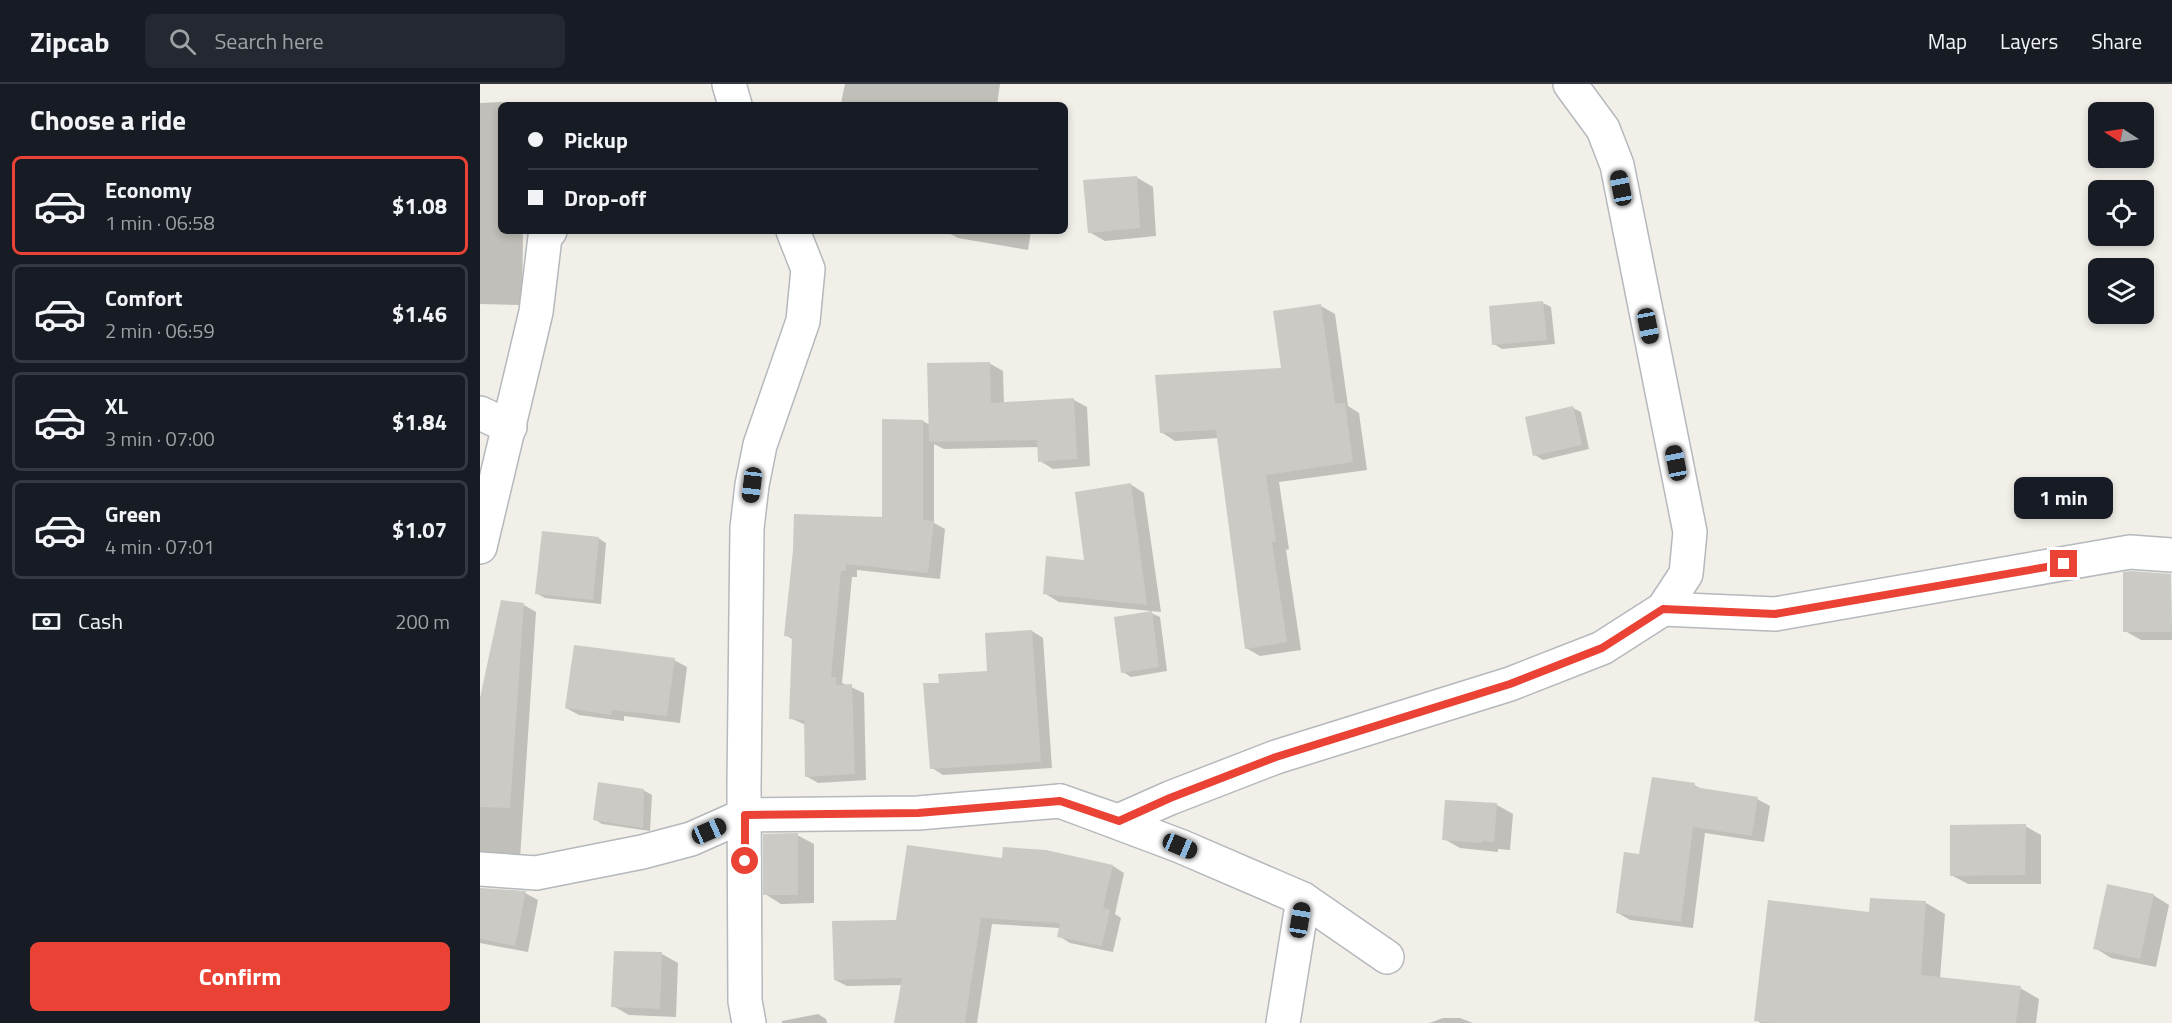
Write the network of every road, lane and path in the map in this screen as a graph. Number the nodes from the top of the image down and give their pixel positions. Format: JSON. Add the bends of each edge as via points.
{"nodes":[{"id":1,"x":729,"y":84,"type":"edge"},
{"id":2,"x":1570,"y":84,"type":"edge"},
{"id":3,"x":734,"y":102,"type":"edge"},
{"id":4,"x":548,"y":234,"type":"edge"},
{"id":5,"x":793,"y":234,"type":"edge"},
{"id":6,"x":480,"y":413,"type":"edge"},
{"id":7,"x":510,"y":427,"type":"junction"},
{"id":8,"x":480,"y":547,"type":"edge"},
{"id":9,"x":2172,"y":555,"type":"edge"},
{"id":10,"x":1663,"y":609,"type":"junction"},
{"id":11,"x":1060,"y":801,"type":"junction"},
{"id":12,"x":745,"y":815,"type":"junction"},
{"id":13,"x":480,"y":869,"type":"edge"},
{"id":14,"x":1303,"y":899,"type":"junction"},
{"id":15,"x":1388,"y":957,"type":"dead end"},
{"id":16,"x":749,"y":1023,"type":"edge"},
{"id":17,"x":1283,"y":1023,"type":"edge"}],
"edges":[{"from":1,"to":3,"type":"street"},
{"from":2,"to":10,"type":"street","via":[[1603,129],[1617,165],[1690,532],[1686,574]]},
{"from":4,"to":7,"type":"street","via":[[536,312]]},
{"from":5,"to":12,"type":"street","via":[[808,269],[803,321],[760,445],[747,528]]},
{"from":6,"to":7,"type":"street"},
{"from":7,"to":8,"type":"street"},
{"from":9,"to":10,"type":"street","via":[[2130,552],[1775,614]]},
{"from":10,"to":11,"type":"street","via":[[1602,648],[1521,680],[1276,757],[1119,821]]},
{"from":11,"to":12,"type":"street","via":[[918,813]]},
{"from":11,"to":14,"type":"street","via":[[1180,846]]},
{"from":12,"to":13,"type":"street","via":[[691,839],[611,858],[536,873]]},
{"from":12,"to":16,"type":"street","via":[[745,1002]]},
{"from":14,"to":15,"type":"street"},
{"from":14,"to":17,"type":"street"}]}
